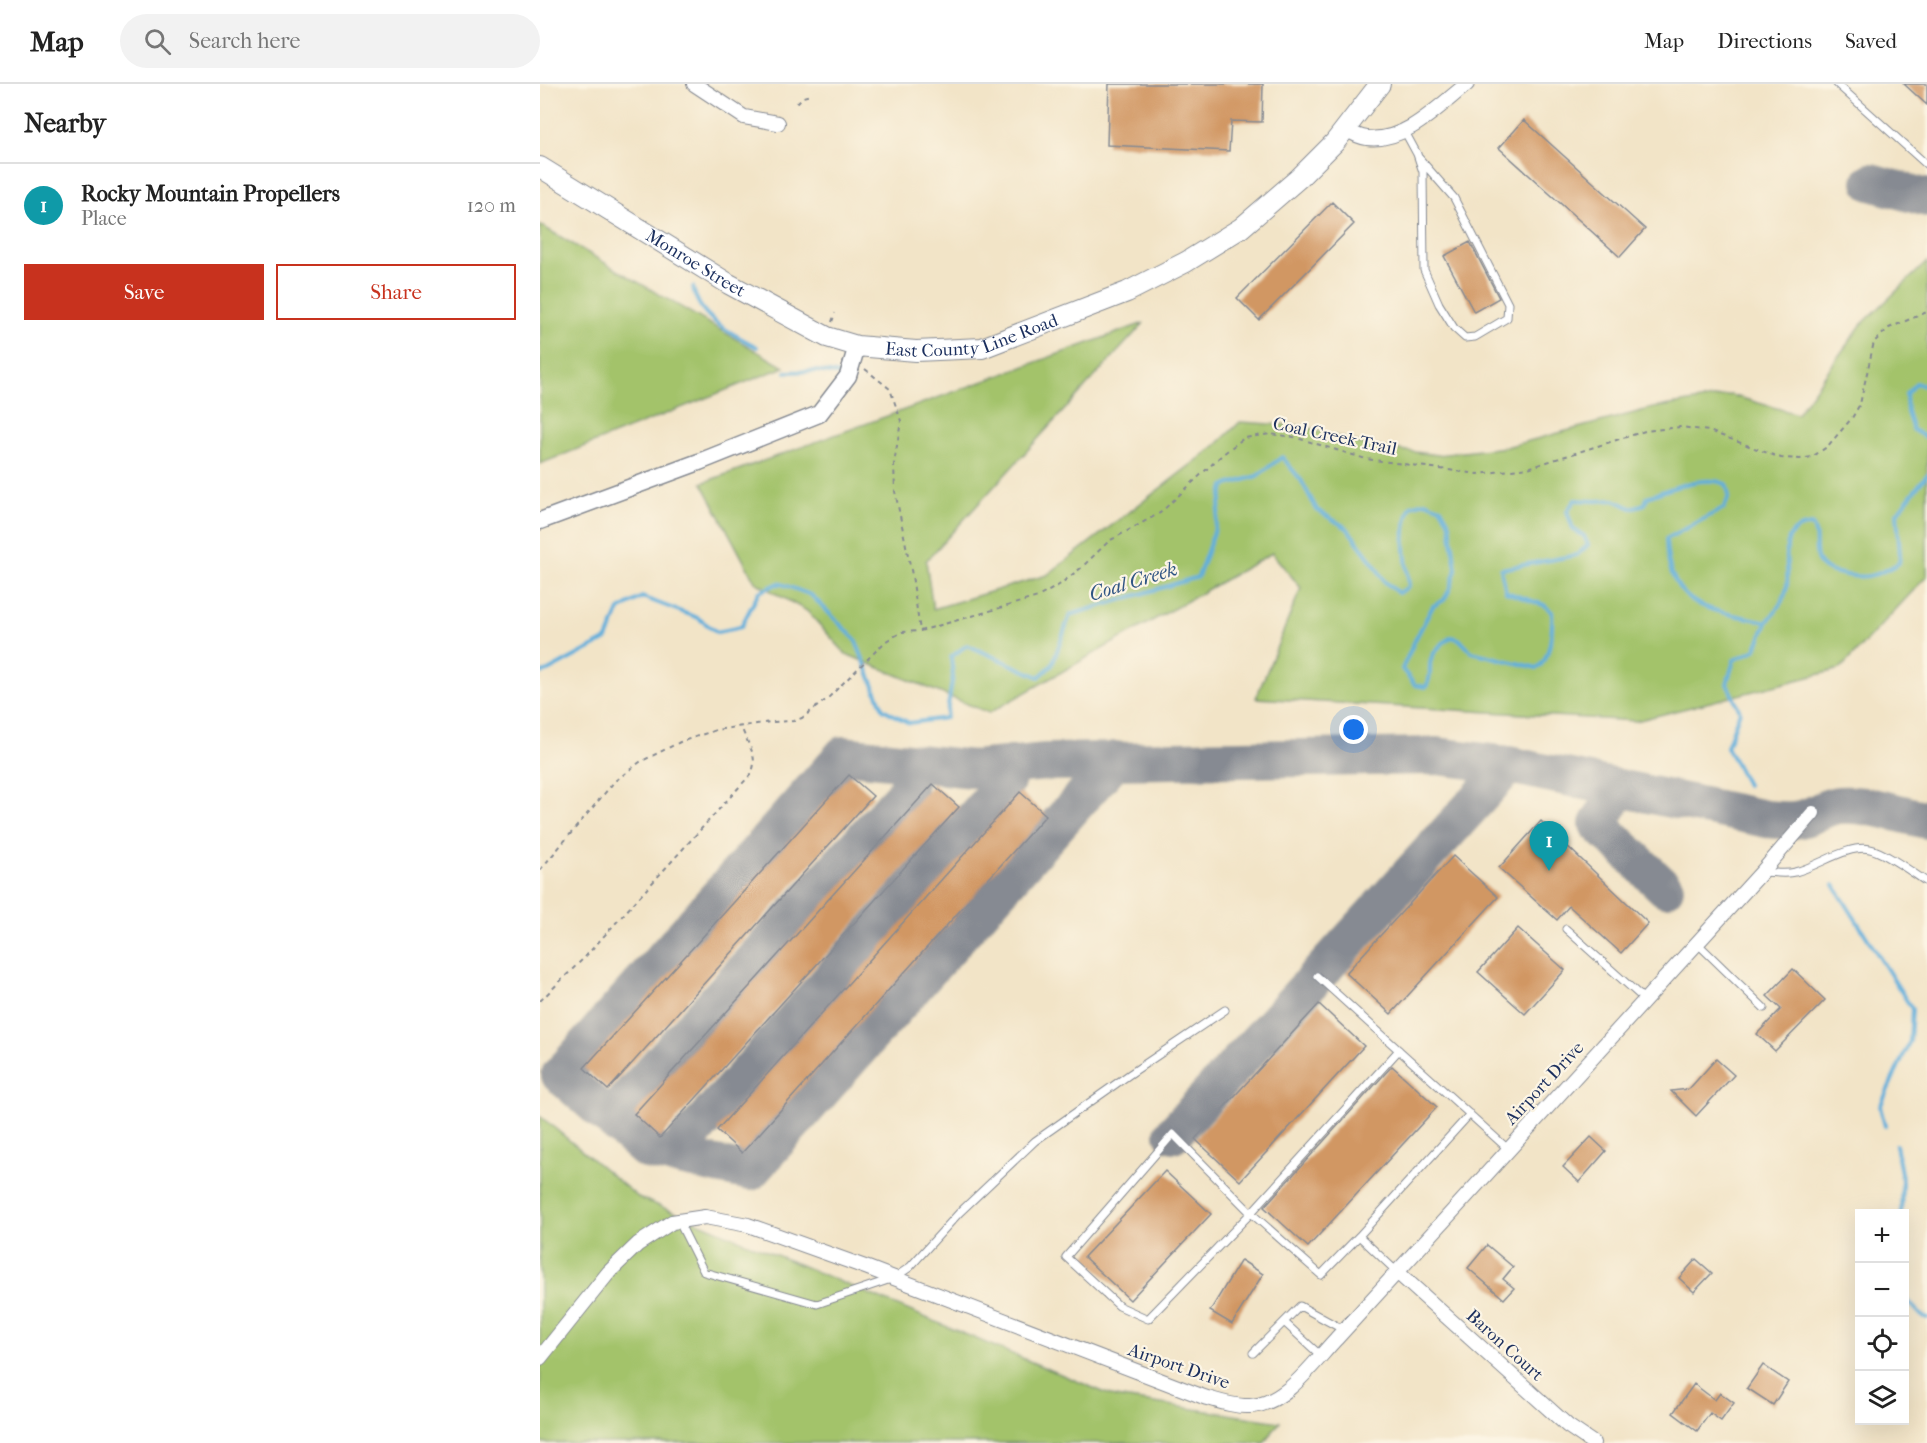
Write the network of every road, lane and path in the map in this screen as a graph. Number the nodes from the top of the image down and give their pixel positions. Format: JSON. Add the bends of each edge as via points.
{"nodes":[{"id":1,"x":694,"y":84,"type":"edge"},
{"id":2,"x":1380,"y":84,"type":"edge"},
{"id":3,"x":1467,"y":84,"type":"edge"},
{"id":4,"x":1837,"y":84,"type":"edge"},
{"id":5,"x":811,"y":94,"type":"dead end"},
{"id":6,"x":797,"y":103,"type":"dead end"},
{"id":7,"x":778,"y":123,"type":"dead end"},
{"id":8,"x":1346,"y":129,"type":"junction"},
{"id":9,"x":1404,"y":130,"type":"junction"},
{"id":10,"x":1419,"y":158,"type":"junction"},
{"id":11,"x":1927,"y":165,"type":"edge"},
{"id":12,"x":540,"y":167,"type":"edge"},
{"id":13,"x":1927,"y":312,"type":"edge"},
{"id":14,"x":835,"y":313,"type":"dead end"},
{"id":15,"x":832,"y":323,"type":"dead end"},
{"id":16,"x":856,"y":346,"type":"junction"},
{"id":17,"x":863,"y":367,"type":"dead end"},
{"id":18,"x":540,"y":521,"type":"edge"},
{"id":19,"x":920,"y":631,"type":"junction"},
{"id":20,"x":741,"y":725,"type":"junction"},
{"id":21,"x":1813,"y":813,"type":"dead end"},
{"id":22,"x":540,"y":870,"type":"edge"},
{"id":23,"x":1762,"y":872,"type":"junction"},
{"id":24,"x":1927,"y":882,"type":"edge"},
{"id":25,"x":1566,"y":928,"type":"dead end"},
{"id":26,"x":1696,"y":943,"type":"junction"},
{"id":27,"x":1317,"y":976,"type":"dead end"},
{"id":28,"x":1644,"y":1000,"type":"junction"},
{"id":29,"x":540,"y":1001,"type":"edge"},
{"id":30,"x":1764,"y":1008,"type":"dead end"},
{"id":31,"x":1225,"y":1010,"type":"dead end"},
{"id":32,"x":1399,"y":1050,"type":"junction"},
{"id":33,"x":1470,"y":1114,"type":"junction"},
{"id":34,"x":1508,"y":1149,"type":"junction"},
{"id":35,"x":1251,"y":1213,"type":"junction"},
{"id":36,"x":678,"y":1221,"type":"junction"},
{"id":37,"x":1359,"y":1236,"type":"junction"},
{"id":38,"x":1396,"y":1271,"type":"junction"},
{"id":39,"x":894,"y":1278,"type":"junction"},
{"id":40,"x":1284,"y":1322,"type":"junction"},
{"id":41,"x":1344,"y":1330,"type":"junction"},
{"id":42,"x":1253,"y":1353,"type":"dead end"},
{"id":43,"x":1320,"y":1355,"type":"junction"},
{"id":44,"x":540,"y":1358,"type":"edge"},
{"id":45,"x":1593,"y":1443,"type":"edge"}],
"edges":[{"from":1,"to":7,"type":"street","via":[[744,117]]},
{"from":2,"to":8,"type":"main road","name":"East County Line Road"},
{"from":3,"to":9,"type":"street"},
{"from":4,"to":11,"type":"lane"},
{"from":5,"to":6,"type":"path"},
{"from":8,"to":9,"type":"street","via":[[1367,138],[1382,138]]},
{"from":8,"to":16,"type":"main road","name":"East County Line Road","via":[[1299,178],[1241,228],[1127,292],[982,348],[916,351]]},
{"from":9,"to":10,"type":"lane"},
{"from":10,"to":10,"type":"lane","via":[[1424,172],[1424,270],[1454,328],[1465,338],[1475,337],[1507,318],[1508,304],[1454,198]]},
{"from":12,"to":16,"type":"main road","name":"Monroe Street","via":[[729,285],[827,337]]},
{"from":13,"to":19,"type":"path","name":"Coal Creek Trail","via":[[1889,328],[1874,342],[1860,404],[1827,447],[1812,457],[1781,458],[1709,431],[1681,427],[1645,430],[1528,468],[1478,474],[1366,459],[1294,437],[1270,434],[1244,438],[1160,513],[1109,542],[1081,568],[1038,597]]},
{"from":14,"to":15,"type":"path"},
{"from":16,"to":18,"type":"street","name":"East County Line Road","via":[[848,376],[819,414]]},
{"from":17,"to":19,"type":"path","via":[[890,389],[901,421],[894,464],[895,491]]},
{"from":19,"to":20,"type":"path","name":"Coal Creek Trail","via":[[902,632],[886,641],[802,718]]},
{"from":20,"to":22,"type":"path","name":"Coal Creek Trail","via":[[680,742],[627,771]]},
{"from":20,"to":29,"type":"path","via":[[755,758],[751,774]]},
{"from":21,"to":23,"type":"street","name":"Airport Drive"},
{"from":23,"to":24,"type":"lane","via":[[1793,873],[1869,848]]},
{"from":23,"to":26,"type":"street","name":"Airport Drive"},
{"from":25,"to":28,"type":"lane"},
{"from":26,"to":28,"type":"street","name":"Airport Drive"},
{"from":26,"to":30,"type":"lane"},
{"from":27,"to":32,"type":"lane"},
{"from":28,"to":34,"type":"street","name":"Airport Drive"},
{"from":31,"to":39,"type":"lane","via":[[1035,1141],[959,1213],[910,1267]]},
{"from":32,"to":33,"type":"lane"},
{"from":32,"to":35,"type":"lane"},
{"from":33,"to":34,"type":"lane"},
{"from":33,"to":37,"type":"lane"},
{"from":34,"to":38,"type":"street","name":"Airport Drive"},
{"from":35,"to":35,"type":"lane","via":[[1149,1319],[1119,1306],[1066,1257],[1173,1134]]},
{"from":35,"to":37,"type":"lane","via":[[1322,1275]]},
{"from":36,"to":39,"type":"street","name":"Airport Drive","via":[[705,1217],[731,1220]]},
{"from":36,"to":39,"type":"lane","via":[[705,1272],[817,1304]]},
{"from":36,"to":44,"type":"street","name":"Airport Drive","via":[[627,1253]]},
{"from":37,"to":38,"type":"lane"},
{"from":38,"to":41,"type":"street","name":"Airport Drive"},
{"from":38,"to":45,"type":"street","name":"Baron Court"},
{"from":39,"to":43,"type":"street","name":"Airport Drive","via":[[1218,1401],[1250,1406],[1267,1402],[1287,1391]]},
{"from":40,"to":41,"type":"lane","via":[[1300,1306]]},
{"from":40,"to":42,"type":"lane"},
{"from":40,"to":43,"type":"lane"},
{"from":41,"to":43,"type":"street","name":"Airport Drive"}]}
